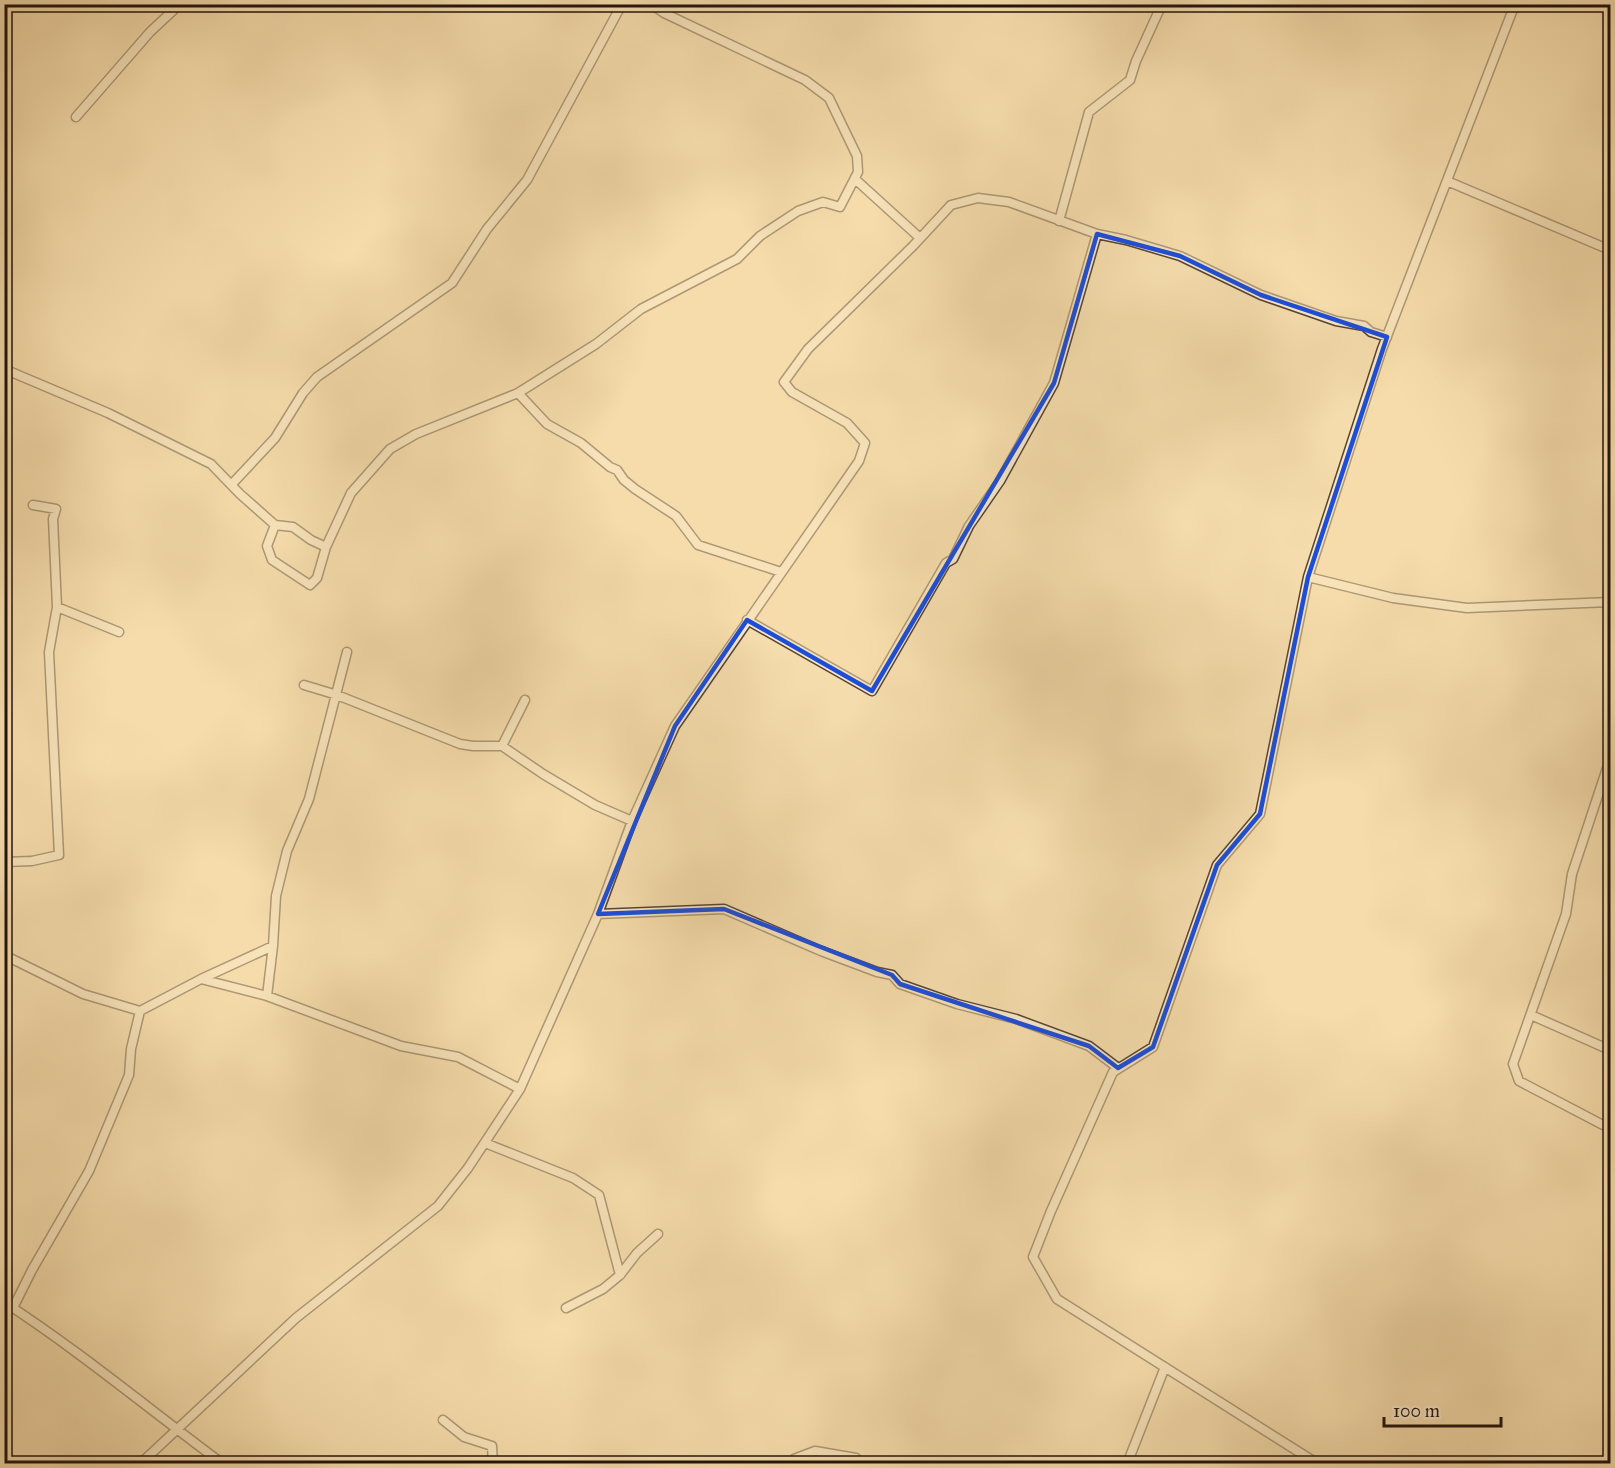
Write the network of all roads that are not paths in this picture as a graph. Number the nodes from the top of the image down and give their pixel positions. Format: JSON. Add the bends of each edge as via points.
{"nodes":[{"id":1,"x":180,"y":4,"type":"edge"},
{"id":2,"x":622,"y":4,"type":"edge"},
{"id":3,"x":651,"y":4,"type":"edge"},
{"id":4,"x":1162,"y":4,"type":"edge"},
{"id":5,"x":1515,"y":4,"type":"edge"},
{"id":6,"x":76,"y":117,"type":"dead end"},
{"id":7,"x":855,"y":179,"type":"junction"},
{"id":8,"x":1447,"y":181,"type":"junction"},
{"id":9,"x":1059,"y":221,"type":"junction"},
{"id":10,"x":1097,"y":234,"type":"junction"},
{"id":11,"x":920,"y":238,"type":"junction"},
{"id":12,"x":1611,"y":250,"type":"edge"},
{"id":13,"x":1387,"y":337,"type":"junction"},
{"id":14,"x":4,"y":369,"type":"edge"},
{"id":15,"x":518,"y":393,"type":"junction"},
{"id":16,"x":232,"y":484,"type":"junction"},
{"id":17,"x":33,"y":505,"type":"dead end"},
{"id":18,"x":275,"y":525,"type":"junction"},
{"id":19,"x":326,"y":547,"type":"junction"},
{"id":20,"x":781,"y":572,"type":"junction"},
{"id":21,"x":1308,"y":577,"type":"junction"},
{"id":22,"x":1611,"y":602,"type":"edge"},
{"id":23,"x":57,"y":608,"type":"junction"},
{"id":24,"x":747,"y":620,"type":"junction"},
{"id":25,"x":119,"y":632,"type":"dead end"},
{"id":26,"x":347,"y":652,"type":"dead end"},
{"id":27,"x":304,"y":685,"type":"dead end"},
{"id":28,"x":337,"y":695,"type":"junction"},
{"id":29,"x":525,"y":700,"type":"dead end"},
{"id":30,"x":502,"y":746,"type":"junction"},
{"id":31,"x":1611,"y":759,"type":"edge"},
{"id":32,"x":632,"y":821,"type":"junction"},
{"id":33,"x":4,"y":862,"type":"edge"},
{"id":34,"x":598,"y":914,"type":"junction"},
{"id":35,"x":273,"y":946,"type":"junction"},
{"id":36,"x":4,"y":955,"type":"edge"},
{"id":37,"x":201,"y":979,"type":"junction"},
{"id":38,"x":267,"y":996,"type":"junction"},
{"id":39,"x":140,"y":1011,"type":"junction"},
{"id":40,"x":1531,"y":1015,"type":"junction"},
{"id":41,"x":1611,"y":1050,"type":"edge"},
{"id":42,"x":1118,"y":1068,"type":"junction"},
{"id":43,"x":520,"y":1089,"type":"junction"},
{"id":44,"x":1603,"y":1125,"type":"dead end"},
{"id":45,"x":485,"y":1143,"type":"junction"},
{"id":46,"x":658,"y":1234,"type":"dead end"},
{"id":47,"x":620,"y":1275,"type":"junction"},
{"id":48,"x":4,"y":1302,"type":"edge"},
{"id":49,"x":14,"y":1308,"type":"junction"},
{"id":50,"x":566,"y":1308,"type":"dead end"},
{"id":51,"x":1165,"y":1367,"type":"junction"},
{"id":52,"x":443,"y":1420,"type":"dead end"},
{"id":53,"x":176,"y":1429,"type":"junction"},
{"id":54,"x":856,"y":1458,"type":"dead end"},
{"id":55,"x":140,"y":1464,"type":"edge"},
{"id":56,"x":223,"y":1464,"type":"edge"},
{"id":57,"x":493,"y":1464,"type":"edge"},
{"id":58,"x":792,"y":1464,"type":"edge"},
{"id":59,"x":1127,"y":1464,"type":"edge"},
{"id":60,"x":1318,"y":1464,"type":"edge"}],
"edges":[{"from":1,"to":6,"type":"street","via":[[150,32]]},
{"from":2,"to":16,"type":"street","via":[[527,180],[452,283],[317,377],[274,438]]},
{"from":3,"to":7,"type":"street","via":[[805,80],[829,98],[857,156]]},
{"from":4,"to":9,"type":"street","via":[[1130,80],[1089,112]]},
{"from":5,"to":8,"type":"street"},
{"from":7,"to":11,"type":"street"},
{"from":7,"to":15,"type":"street","via":[[840,207],[823,202],[798,211],[760,237],[737,260],[641,309],[596,344]]},
{"from":8,"to":12,"type":"street"},
{"from":8,"to":13,"type":"street"},
{"from":9,"to":10,"type":"street"},
{"from":9,"to":11,"type":"street","via":[[1009,202],[978,198],[951,205]]},
{"from":10,"to":13,"type":"street","via":[[1180,256],[1261,295],[1336,321],[1364,326]]},
{"from":10,"to":24,"type":"street","via":[[1054,383],[1000,481],[969,526],[954,559],[946,563],[872,691]]},
{"from":11,"to":20,"type":"street","via":[[808,349],[784,382],[792,392],[847,423],[865,443],[859,460]]},
{"from":13,"to":21,"type":"street"},
{"from":14,"to":16,"type":"street","via":[[108,413],[211,464]]},
{"from":15,"to":19,"type":"street","via":[[416,434],[390,449],[351,493]]},
{"from":15,"to":20,"type":"street","via":[[547,424],[581,443],[635,489],[676,516],[698,545]]},
{"from":16,"to":18,"type":"street"},
{"from":17,"to":23,"type":"street","via":[[56,509],[53,519]]},
{"from":18,"to":19,"type":"street","via":[[293,527]]},
{"from":18,"to":19,"type":"street","via":[[267,546],[272,560],[309,585],[317,578]]},
{"from":20,"to":24,"type":"street"},
{"from":21,"to":22,"type":"street","via":[[1394,598],[1467,608]]},
{"from":21,"to":42,"type":"street","via":[[1260,814],[1216,865],[1153,1047]]},
{"from":23,"to":25,"type":"street"},
{"from":23,"to":33,"type":"street","via":[[49,652],[59,855]]},
{"from":24,"to":32,"type":"street","via":[[675,726]]},
{"from":26,"to":28,"type":"street"},
{"from":27,"to":28,"type":"street"},
{"from":28,"to":30,"type":"street","via":[[460,744]]},
{"from":28,"to":35,"type":"street","via":[[309,799],[286,851],[276,896]]},
{"from":29,"to":30,"type":"street"},
{"from":30,"to":32,"type":"street","via":[[595,805]]},
{"from":31,"to":40,"type":"street","via":[[1572,874],[1566,914]]},
{"from":32,"to":34,"type":"street"},
{"from":34,"to":42,"type":"street","via":[[724,909],[821,951],[892,975],[900,984],[1089,1046]]},
{"from":34,"to":43,"type":"street"},
{"from":35,"to":37,"type":"street"},
{"from":35,"to":38,"type":"street"},
{"from":36,"to":39,"type":"street","via":[[82,994]]},
{"from":37,"to":38,"type":"street"},
{"from":37,"to":39,"type":"street"},
{"from":38,"to":43,"type":"street","via":[[401,1046],[458,1057]]},
{"from":39,"to":49,"type":"street","via":[[129,1075],[89,1171]]},
{"from":40,"to":41,"type":"street"},
{"from":40,"to":44,"type":"street","via":[[1514,1064],[1519,1081]]},
{"from":42,"to":51,"type":"street","via":[[1033,1257],[1057,1299]]},
{"from":43,"to":45,"type":"street"},
{"from":45,"to":47,"type":"street","via":[[573,1178],[599,1195]]},
{"from":45,"to":53,"type":"street","via":[[438,1206],[296,1318]]},
{"from":46,"to":47,"type":"street"},
{"from":47,"to":50,"type":"street","via":[[603,1289]]},
{"from":48,"to":49,"type":"street"},
{"from":49,"to":53,"type":"street"},
{"from":51,"to":59,"type":"street"},
{"from":51,"to":60,"type":"street"},
{"from":52,"to":57,"type":"street","via":[[464,1437],[492,1446]]},
{"from":53,"to":55,"type":"street"},
{"from":53,"to":56,"type":"street"},
{"from":54,"to":58,"type":"street","via":[[815,1451],[794,1459]]}]}
